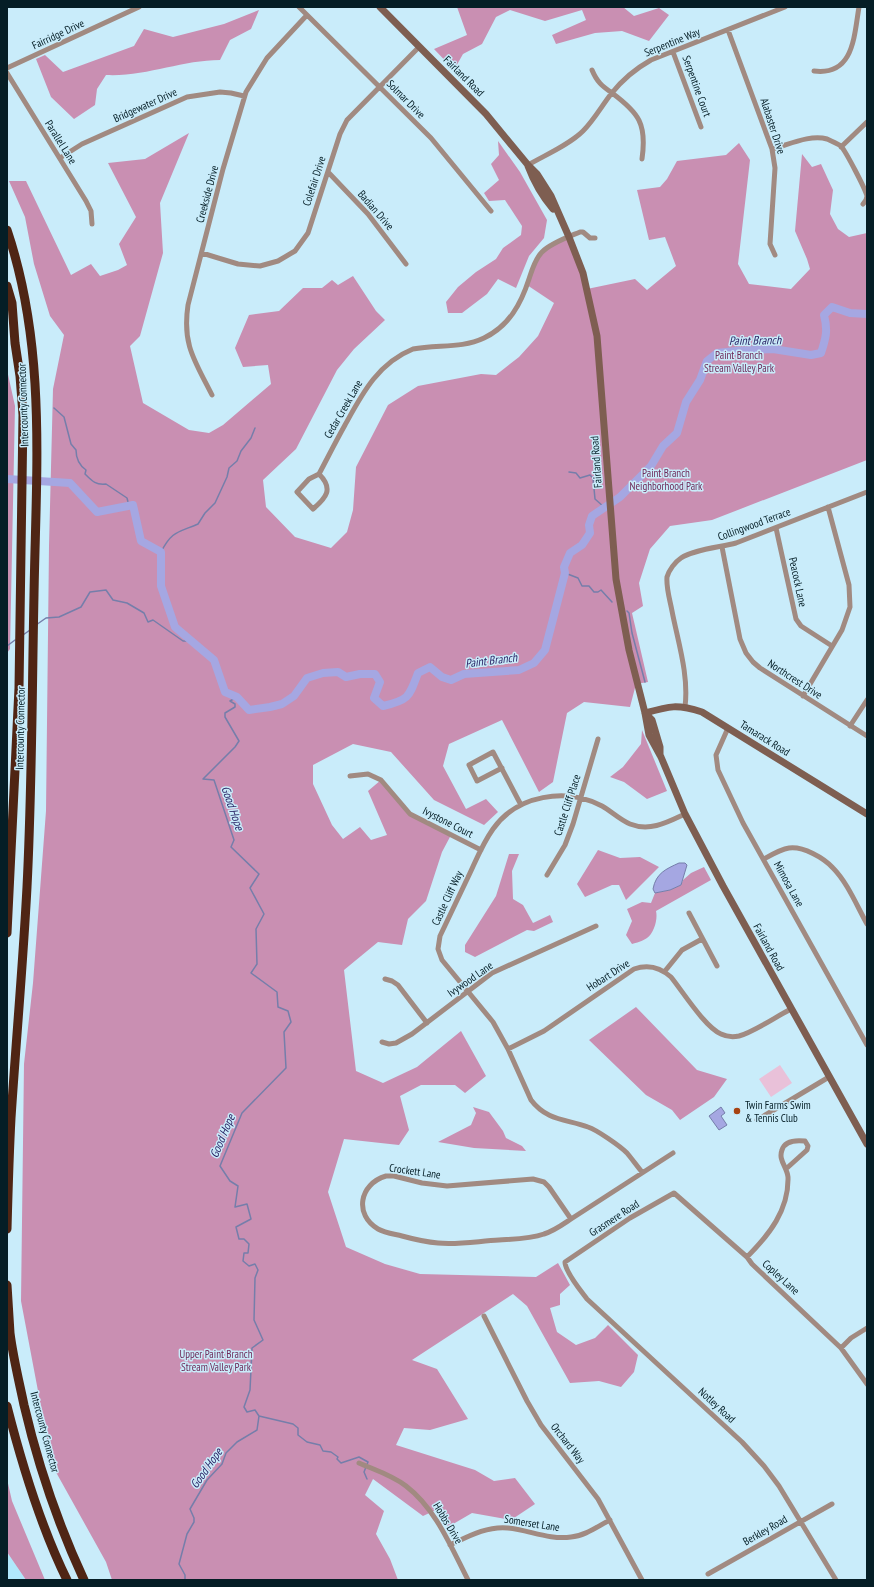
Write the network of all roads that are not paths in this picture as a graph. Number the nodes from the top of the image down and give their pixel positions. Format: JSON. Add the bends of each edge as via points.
{"nodes":[{"id":1,"x":139,"y":7,"type":"edge"},
{"id":2,"x":299,"y":7,"type":"edge"},
{"id":3,"x":380,"y":7,"type":"edge"},
{"id":4,"x":785,"y":7,"type":"edge"},
{"id":5,"x":859,"y":7,"type":"edge"},
{"id":6,"x":307,"y":15,"type":"junction"},
{"id":7,"x":728,"y":30,"type":"junction"},
{"id":8,"x":419,"y":46,"type":"junction"},
{"id":9,"x":674,"y":52,"type":"junction"},
{"id":10,"x":7,"y":68,"type":"edge"},
{"id":11,"x":592,"y":70,"type":"dead end"},
{"id":12,"x":814,"y":71,"type":"dead end"},
{"id":13,"x":7,"y":73,"type":"edge"},
{"id":14,"x":380,"y":87,"type":"junction"},
{"id":15,"x":612,"y":93,"type":"junction"},
{"id":16,"x":244,"y":96,"type":"junction"},
{"id":17,"x":867,"y":122,"type":"edge"},
{"id":18,"x":701,"y":127,"type":"dead end"},
{"id":19,"x":841,"y":147,"type":"junction"},
{"id":20,"x":772,"y":149,"type":"junction"},
{"id":21,"x":60,"y":158,"type":"junction"},
{"id":22,"x":642,"y":159,"type":"dead end"},
{"id":23,"x":528,"y":165,"type":"junction"},
{"id":24,"x":328,"y":172,"type":"junction"},
{"id":25,"x":863,"y":204,"type":"dead end"},
{"id":26,"x":491,"y":211,"type":"dead end"},
{"id":27,"x":92,"y":224,"type":"dead end"},
{"id":28,"x":7,"y":230,"type":"edge"},
{"id":29,"x":569,"y":237,"type":"junction"},
{"id":30,"x":595,"y":238,"type":"dead end"},
{"id":31,"x":202,"y":253,"type":"junction"},
{"id":32,"x":775,"y":255,"type":"dead end"},
{"id":33,"x":406,"y":264,"type":"dead end"},
{"id":34,"x":7,"y":286,"type":"edge"},
{"id":35,"x":212,"y":395,"type":"dead end"},
{"id":36,"x":319,"y":474,"type":"junction"},
{"id":37,"x":867,"y":492,"type":"edge"},
{"id":38,"x":828,"y":507,"type":"junction"},
{"id":39,"x":776,"y":528,"type":"junction"},
{"id":40,"x":722,"y":547,"type":"junction"},
{"id":41,"x":832,"y":646,"type":"junction"},
{"id":42,"x":802,"y":696,"type":"junction"},
{"id":43,"x":867,"y":700,"type":"edge"},
{"id":44,"x":685,"y":707,"type":"junction"},
{"id":45,"x":645,"y":713,"type":"junction"},
{"id":46,"x":850,"y":726,"type":"junction"},
{"id":47,"x":728,"y":728,"type":"junction"},
{"id":48,"x":867,"y":736,"type":"edge"},
{"id":49,"x":598,"y":739,"type":"dead end"},
{"id":50,"x":502,"y":768,"type":"junction"},
{"id":51,"x":350,"y":776,"type":"dead end"},
{"id":52,"x":581,"y":798,"type":"junction"},
{"id":53,"x":521,"y":805,"type":"junction"},
{"id":54,"x":685,"y":814,"type":"junction"},
{"id":55,"x":867,"y":814,"type":"edge"},
{"id":56,"x":481,"y":850,"type":"junction"},
{"id":57,"x":764,"y":859,"type":"junction"},
{"id":58,"x":547,"y":874,"type":"dead end"},
{"id":59,"x":689,"y":914,"type":"dead end"},
{"id":60,"x":867,"y":924,"type":"edge"},
{"id":61,"x":596,"y":926,"type":"dead end"},
{"id":62,"x":7,"y":933,"type":"edge"},
{"id":63,"x":702,"y":939,"type":"junction"},
{"id":64,"x":717,"y":966,"type":"dead end"},
{"id":65,"x":665,"y":971,"type":"junction"},
{"id":66,"x":385,"y":979,"type":"dead end"},
{"id":67,"x":468,"y":991,"type":"junction"},
{"id":68,"x":791,"y":1008,"type":"junction"},
{"id":69,"x":427,"y":1023,"type":"junction"},
{"id":70,"x":382,"y":1042,"type":"dead end"},
{"id":71,"x":867,"y":1045,"type":"edge"},
{"id":72,"x":508,"y":1049,"type":"junction"},
{"id":73,"x":829,"y":1077,"type":"junction"},
{"id":74,"x":758,"y":1120,"type":"dead end"},
{"id":75,"x":867,"y":1142,"type":"edge"},
{"id":76,"x":673,"y":1153,"type":"dead end"},
{"id":77,"x":787,"y":1168,"type":"junction"},
{"id":78,"x":642,"y":1172,"type":"junction"},
{"id":79,"x":674,"y":1192,"type":"joint"},
{"id":80,"x":571,"y":1219,"type":"junction"},
{"id":81,"x":7,"y":1229,"type":"edge"},
{"id":82,"x":747,"y":1257,"type":"junction"},
{"id":83,"x":566,"y":1262,"type":"joint"},
{"id":84,"x":7,"y":1285,"type":"edge"},
{"id":85,"x":484,"y":1316,"type":"dead end"},
{"id":86,"x":867,"y":1328,"type":"edge"},
{"id":87,"x":841,"y":1348,"type":"junction"},
{"id":88,"x":867,"y":1384,"type":"edge"},
{"id":89,"x":7,"y":1406,"type":"edge"},
{"id":90,"x":359,"y":1463,"type":"dead end"},
{"id":91,"x":832,"y":1504,"type":"dead end"},
{"id":92,"x":610,"y":1520,"type":"junction"},
{"id":93,"x":801,"y":1521,"type":"junction"},
{"id":94,"x":450,"y":1545,"type":"junction"},
{"id":95,"x":708,"y":1574,"type":"dead end"},
{"id":96,"x":67,"y":1580,"type":"edge"},
{"id":97,"x":84,"y":1580,"type":"edge"},
{"id":98,"x":468,"y":1580,"type":"edge"},
{"id":99,"x":642,"y":1580,"type":"edge"},
{"id":100,"x":836,"y":1580,"type":"edge"}],
"edges":[{"from":1,"to":10,"type":"street","name":"Fairridge Drive"},
{"from":2,"to":6,"type":"street","name":"Solmar Drive"},
{"from":3,"to":8,"type":"main road","name":"Fairland Road"},
{"from":4,"to":7,"type":"street","name":"Serpentine Way"},
{"from":5,"to":12,"type":"street","via":[[848,57],[835,69]]},
{"from":6,"to":14,"type":"street","name":"Solmar Drive"},
{"from":6,"to":16,"type":"street","name":"Creekside Drive","via":[[267,58]]},
{"from":7,"to":9,"type":"street","name":"Serpentine Way"},
{"from":7,"to":20,"type":"street","name":"Alabaster Drive"},
{"from":8,"to":14,"type":"street","name":"Colefair Drive"},
{"from":8,"to":23,"type":"main road","name":"Fairland Road","via":[[486,114]]},
{"from":9,"to":15,"type":"street","name":"Serpentine Way","via":[[640,66]]},
{"from":9,"to":18,"type":"street","name":"Serpentine Court"},
{"from":11,"to":15,"type":"street","via":[[596,81]]},
{"from":13,"to":21,"type":"street","name":"Parallel Lane"},
{"from":14,"to":24,"type":"street","name":"Colefair Drive","via":[[347,120]]},
{"from":14,"to":26,"type":"street","name":"Solmar Drive","via":[[431,138]]},
{"from":15,"to":22,"type":"street","via":[[629,106],[640,121],[644,135]]},
{"from":15,"to":23,"type":"street","name":"Serpentine Way","via":[[582,132]]},
{"from":16,"to":21,"type":"street","name":"Bridgewater Drive","via":[[210,92],[187,97],[82,144]]},
{"from":16,"to":31,"type":"street","name":"Creekside Drive"},
{"from":17,"to":19,"type":"street"},
{"from":19,"to":20,"type":"street","via":[[826,139],[816,138]]},
{"from":19,"to":25,"type":"street","via":[[867,196]]},
{"from":20,"to":32,"type":"street","name":"Alabaster Drive","via":[[775,168],[770,244]]},
{"from":21,"to":27,"type":"street","name":"Parallel Lane","via":[[91,211]]},
{"from":23,"to":29,"type":"main road","name":"Fairland Road","via":[[551,196]]},
{"from":24,"to":31,"type":"street","name":"Colefair Drive","via":[[308,233],[303,242],[287,257],[269,264],[249,266]]},
{"from":24,"to":33,"type":"street","name":"Badian Drive","via":[[368,214]]},
{"from":28,"to":81,"type":"highway","name":"Intercounty Connector","via":[[32,338],[37,415],[27,886],[11,1121]]},
{"from":29,"to":30,"type":"street","name":"Cedar Creek Lane","via":[[584,232],[590,238]]},
{"from":29,"to":36,"type":"street","name":"Cedar Creek Lane","via":[[541,252],[519,306],[493,333],[468,344],[412,349],[396,358],[376,375],[361,395]]},
{"from":29,"to":45,"type":"main road","name":"Fairland Road","via":[[583,273],[597,336],[616,579],[636,684]]},
{"from":31,"to":35,"type":"street","name":"Creekside Drive","via":[[188,305],[187,342]]},
{"from":34,"to":62,"type":"highway","name":"Intercounty Connector","via":[[12,304],[23,415],[19,688]]},
{"from":36,"to":36,"type":"street","name":"Cedar Creek Lane","via":[[325,480],[327,494],[313,509],[297,492]]},
{"from":37,"to":38,"type":"street","name":"Collingwood Terrace"},
{"from":38,"to":39,"type":"street","name":"Collingwood Terrace"},
{"from":38,"to":41,"type":"street","via":[[851,598],[848,618]]},
{"from":39,"to":40,"type":"street","name":"Collingwood Terrace"},
{"from":39,"to":41,"type":"street","name":"Peacock Lane","via":[[796,619],[801,626]]},
{"from":40,"to":42,"type":"street","name":"Northcrest Drive","via":[[740,639],[746,653],[752,662]]},
{"from":40,"to":44,"type":"street","name":"Collingwood Terrace","via":[[692,552],[681,557],[669,571],[667,578],[686,683]]},
{"from":41,"to":42,"type":"street"},
{"from":42,"to":46,"type":"street","name":"Northcrest Drive"},
{"from":43,"to":46,"type":"street"},
{"from":44,"to":45,"type":"main road","name":"Tamarack Road","via":[[666,707]]},
{"from":44,"to":47,"type":"main road","name":"Tamarack Road","via":[[702,712]]},
{"from":45,"to":54,"type":"main road","name":"Fairland Road","via":[[649,735]]},
{"from":46,"to":48,"type":"street","name":"Northcrest Drive"},
{"from":47,"to":55,"type":"main road","name":"Tamarack Road"},
{"from":47,"to":57,"type":"street","name":"Mimosa Lane","via":[[716,755],[718,770],[743,823]]},
{"from":49,"to":52,"type":"street","name":"Castle Cliff Place"},
{"from":50,"to":50,"type":"street","via":[[493,752],[468,765],[477,781]]},
{"from":50,"to":53,"type":"street"},
{"from":51,"to":56,"type":"street","name":"Ivystone Court","via":[[368,774],[381,780],[410,814]]},
{"from":52,"to":53,"type":"street","name":"Castle Cliff Way","via":[[557,795],[533,799]]},
{"from":52,"to":54,"type":"street","name":"Castle Cliff Way","via":[[602,806],[630,824],[640,826],[660,826]]},
{"from":52,"to":58,"type":"street","name":"Castle Cliff Place","via":[[564,845]]},
{"from":53,"to":56,"type":"street","name":"Castle Cliff Way","via":[[509,812],[498,824]]},
{"from":54,"to":68,"type":"main road","name":"Fairland Road"},
{"from":56,"to":67,"type":"street","name":"Castle Cliff Way","via":[[440,936],[438,949],[444,965]]},
{"from":57,"to":60,"type":"street","via":[[788,848],[807,850],[832,866]]},
{"from":57,"to":71,"type":"street","name":"Mimosa Lane"},
{"from":59,"to":63,"type":"street"},
{"from":61,"to":67,"type":"street","name":"Ivywood Lane","via":[[492,973]]},
{"from":63,"to":64,"type":"street"},
{"from":63,"to":65,"type":"street","via":[[682,950]]},
{"from":65,"to":68,"type":"street","via":[[709,1025],[721,1034],[739,1036]]},
{"from":65,"to":72,"type":"street","name":"Hobart Drive","via":[[648,966],[634,969],[544,1031]]},
{"from":66,"to":69,"type":"street","via":[[398,985]]},
{"from":67,"to":69,"type":"street","name":"Ivywood Lane"},
{"from":67,"to":72,"type":"street","name":"Castle Cliff Way","via":[[494,1022]]},
{"from":68,"to":73,"type":"main road","name":"Fairland Road"},
{"from":69,"to":70,"type":"street","name":"Ivywood Lane","via":[[396,1043]]},
{"from":72,"to":78,"type":"street","name":"Castle Cliff Way","via":[[536,1107],[554,1118],[596,1131],[626,1152]]},
{"from":73,"to":74,"type":"street"},
{"from":73,"to":75,"type":"main road","name":"Fairland Road"},
{"from":76,"to":78,"type":"street","name":"Crockett Lane"},
{"from":77,"to":77,"type":"street","via":[[807,1150],[805,1141],[788,1142],[784,1146],[781,1157]]},
{"from":77,"to":82,"type":"street","via":[[788,1190],[782,1210],[768,1234]]},
{"from":78,"to":80,"type":"street","name":"Crockett Lane"},
{"from":79,"to":82,"type":"street","name":"Copley Lane"},
{"from":79,"to":83,"type":"street","name":"Grasmere Road","via":[[630,1218]]},
{"from":80,"to":80,"type":"street","name":"Crockett Lane","via":[[556,1229],[534,1237],[437,1243],[378,1230],[365,1215],[362,1200],[367,1188],[374,1181],[386,1176],[447,1186],[533,1179],[544,1182],[549,1187]]},
{"from":82,"to":87,"type":"street","name":"Copley Lane"},
{"from":83,"to":93,"type":"street","name":"Notley Road","via":[[565,1266],[587,1299],[742,1442],[764,1466]]},
{"from":84,"to":97,"type":"highway","name":"Intercounty Connector","via":[[10,1334],[34,1446],[69,1547]]},
{"from":85,"to":92,"type":"street","name":"Orchard Way","via":[[541,1424],[586,1482]]},
{"from":86,"to":87,"type":"street"},
{"from":87,"to":88,"type":"street","name":"Copley Lane"},
{"from":89,"to":96,"type":"highway","via":[[18,1450],[44,1529]]},
{"from":90,"to":94,"type":"street","name":"Hobbs Drive","via":[[406,1486],[434,1516]]},
{"from":91,"to":93,"type":"street","name":"Berkley Road"},
{"from":92,"to":94,"type":"street","name":"Somerset Lane","via":[[573,1537],[559,1538],[508,1528],[494,1528],[474,1533]]},
{"from":92,"to":99,"type":"street","name":"Orchard Way"},
{"from":93,"to":95,"type":"street","name":"Berkley Road"},
{"from":93,"to":100,"type":"street","name":"Notley Road"},
{"from":94,"to":98,"type":"street","name":"Hobbs Drive"}]}
